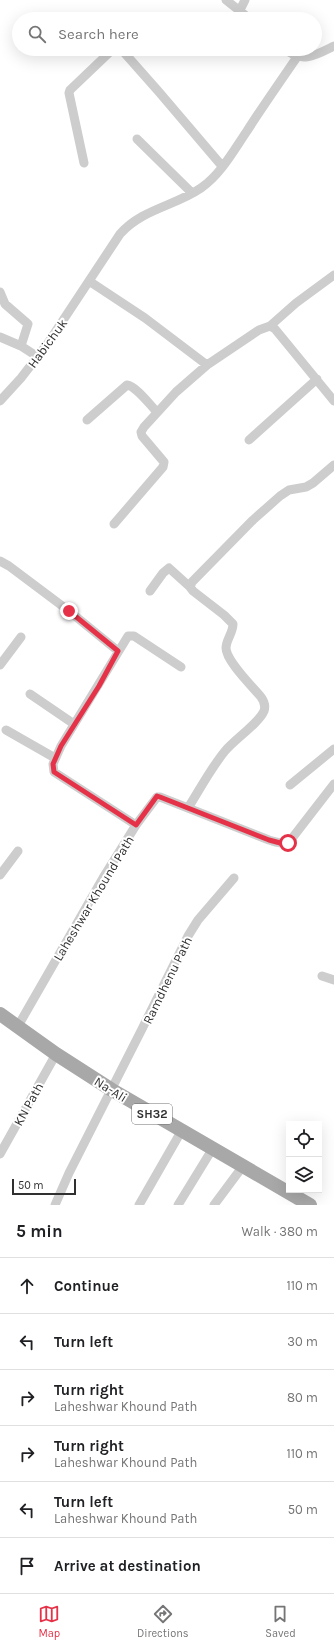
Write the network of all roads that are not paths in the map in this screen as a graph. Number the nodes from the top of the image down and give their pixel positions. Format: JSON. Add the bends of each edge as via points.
{"nodes":[{"id":1,"x":226,"y":0,"type":"edge"},
{"id":2,"x":245,"y":0,"type":"edge"},
{"id":3,"x":240,"y":10,"type":"joint"},
{"id":4,"x":334,"y":46,"type":"edge"},
{"id":5,"x":322,"y":51,"type":"edge"},
{"id":6,"x":106,"y":56,"type":"edge"},
{"id":7,"x":127,"y":56,"type":"edge"},
{"id":8,"x":310,"y":56,"type":"edge"},
{"id":9,"x":297,"y":57,"type":"joint"},
{"id":10,"x":137,"y":139,"type":"dead end"},
{"id":11,"x":84,"y":163,"type":"dead end"},
{"id":12,"x":222,"y":166,"type":"junction"},
{"id":13,"x":192,"y":193,"type":"junction"},
{"id":14,"x":334,"y":275,"type":"edge"},
{"id":15,"x":89,"y":281,"type":"junction"},
{"id":16,"x":0,"y":292,"type":"edge"},
{"id":17,"x":270,"y":326,"type":"junction"},
{"id":18,"x":0,"y":337,"type":"edge"},
{"id":19,"x":21,"y":346,"type":"junction"},
{"id":20,"x":38,"y":357,"type":"junction"},
{"id":21,"x":207,"y":365,"type":"junction"},
{"id":22,"x":317,"y":379,"type":"junction"},
{"id":23,"x":0,"y":401,"type":"edge"},
{"id":24,"x":334,"y":401,"type":"edge"},
{"id":25,"x":157,"y":412,"type":"junction"},
{"id":26,"x":87,"y":420,"type":"dead end"},
{"id":27,"x":249,"y":440,"type":"dead end"},
{"id":28,"x":334,"y":465,"type":"edge"},
{"id":29,"x":114,"y":524,"type":"dead end"},
{"id":30,"x":0,"y":561,"type":"edge"},
{"id":31,"x":190,"y":587,"type":"junction"},
{"id":32,"x":150,"y":591,"type":"dead end"},
{"id":33,"x":21,"y":638,"type":"dead end"},
{"id":34,"x":118,"y":651,"type":"junction"},
{"id":35,"x":0,"y":665,"type":"edge"},
{"id":36,"x":181,"y":667,"type":"dead end"},
{"id":37,"x":30,"y":694,"type":"dead end"},
{"id":38,"x":74,"y":724,"type":"junction"},
{"id":39,"x":6,"y":730,"type":"dead end"},
{"id":40,"x":334,"y":749,"type":"edge"},
{"id":41,"x":55,"y":758,"type":"junction"},
{"id":42,"x":334,"y":784,"type":"edge"},
{"id":43,"x":290,"y":785,"type":"dead end"},
{"id":44,"x":188,"y":808,"type":"junction"},
{"id":45,"x":136,"y":825,"type":"junction"},
{"id":46,"x":18,"y":851,"type":"dead end"},
{"id":47,"x":0,"y":875,"type":"edge"},
{"id":48,"x":234,"y":878,"type":"dead end"},
{"id":49,"x":322,"y":976,"type":"dead end"},
{"id":50,"x":334,"y":980,"type":"edge"},
{"id":51,"x":0,"y":1014,"type":"edge"},
{"id":52,"x":18,"y":1026,"type":"junction"},
{"id":53,"x":56,"y":1054,"type":"junction"},
{"id":54,"x":112,"y":1090,"type":"junction"},
{"id":55,"x":182,"y":1130,"type":"junction"},
{"id":56,"x":213,"y":1148,"type":"junction"},
{"id":57,"x":0,"y":1154,"type":"edge"},
{"id":58,"x":243,"y":1166,"type":"junction"},
{"id":59,"x":55,"y":1205,"type":"edge"},
{"id":60,"x":138,"y":1205,"type":"edge"},
{"id":61,"x":178,"y":1205,"type":"edge"},
{"id":62,"x":214,"y":1205,"type":"edge"},
{"id":63,"x":310,"y":1205,"type":"edge"}],
"edges":[{"from":1,"to":3,"type":"street"},
{"from":2,"to":3,"type":"street"},
{"from":4,"to":5,"type":"street"},
{"from":6,"to":11,"type":"street","via":[[70,90],[69,94]]},
{"from":7,"to":12,"type":"street"},
{"from":8,"to":9,"type":"street"},
{"from":9,"to":12,"type":"street","name":"Habichuk"},
{"from":10,"to":13,"type":"street"},
{"from":12,"to":13,"type":"street","name":"Habichuk","via":[[202,188]]},
{"from":13,"to":15,"type":"street","name":"Habichuk","via":[[141,216],[126,227]]},
{"from":14,"to":17,"type":"street"},
{"from":15,"to":20,"type":"street","name":"Habichuk"},
{"from":15,"to":21,"type":"street","via":[[145,318]]},
{"from":16,"to":19,"type":"street","via":[[5,304],[28,324]]},
{"from":17,"to":21,"type":"street","via":[[259,330]]},
{"from":17,"to":22,"type":"street"},
{"from":18,"to":19,"type":"street"},
{"from":19,"to":20,"type":"street"},
{"from":20,"to":23,"type":"street","name":"Habichuk"},
{"from":21,"to":25,"type":"street"},
{"from":22,"to":24,"type":"street"},
{"from":22,"to":27,"type":"street"},
{"from":25,"to":26,"type":"street","via":[[127,385]]},
{"from":25,"to":29,"type":"street","via":[[141,432],[164,462],[163,466]]},
{"from":28,"to":31,"type":"street","via":[[313,484],[289,490],[270,504],[200,573]]},
{"from":30,"to":34,"type":"street","via":[[69,611]]},
{"from":31,"to":32,"type":"street","via":[[170,568],[163,572]]},
{"from":31,"to":44,"type":"street","via":[[232,622],[233,629],[227,644],[227,654],[261,696],[265,707],[260,717],[233,741],[219,758]]},
{"from":33,"to":35,"type":"street"},
{"from":34,"to":36,"type":"street","via":[[128,636],[134,636]]},
{"from":34,"to":38,"type":"street"},
{"from":37,"to":38,"type":"street"},
{"from":38,"to":41,"type":"street"},
{"from":39,"to":41,"type":"street"},
{"from":40,"to":43,"type":"street"},
{"from":41,"to":45,"type":"street","name":"Laheshwar Khound Path","via":[[52,768],[54,772]]},
{"from":42,"to":44,"type":"street","via":[[288,843],[284,844]]},
{"from":44,"to":45,"type":"street","via":[[157,796]]},
{"from":45,"to":52,"type":"street","name":"Laheshwar Khound Path"},
{"from":46,"to":47,"type":"street"},
{"from":48,"to":54,"type":"street","name":"Ramdhenu Path","via":[[188,936]]},
{"from":49,"to":50,"type":"street"},
{"from":51,"to":52,"type":"main road","name":"Na-Ali","number":"SH32"},
{"from":52,"to":53,"type":"main road","name":"Na-Ali","number":"SH32"},
{"from":53,"to":54,"type":"main road","name":"Na-Ali","number":"SH32"},
{"from":53,"to":57,"type":"street","name":"KN Path"},
{"from":54,"to":55,"type":"main road","name":"Na-Ali","number":"SH32"},
{"from":54,"to":59,"type":"street","name":"Ramdhenu Path","via":[[68,1173]]},
{"from":55,"to":56,"type":"main road","name":"Na-Ali","number":"SH32"},
{"from":55,"to":60,"type":"street"},
{"from":56,"to":58,"type":"main road","name":"Na-Ali","number":"SH32"},
{"from":56,"to":61,"type":"street"},
{"from":58,"to":62,"type":"street"},
{"from":58,"to":63,"type":"main road","name":"Na-Ali","number":"SH32"}]}
